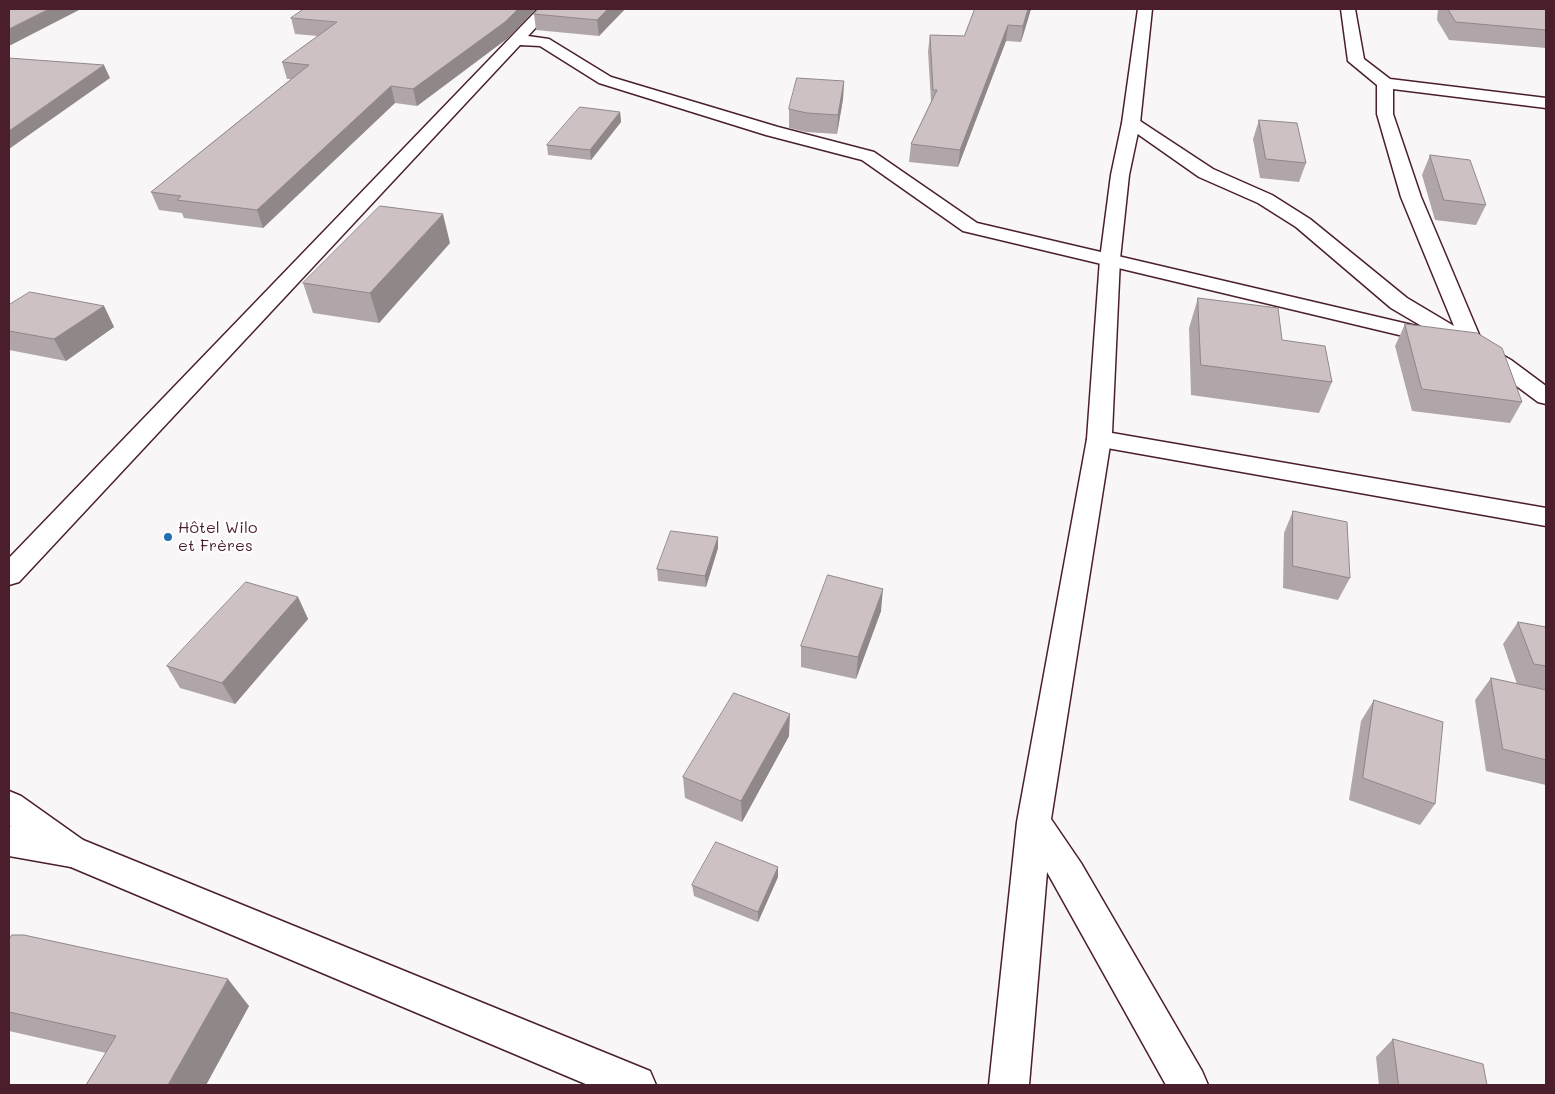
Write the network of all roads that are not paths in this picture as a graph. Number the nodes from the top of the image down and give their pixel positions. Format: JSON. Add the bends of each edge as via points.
{"nodes":[{"id":1,"x":546,"y":9,"type":"edge"},
{"id":2,"x":1145,"y":9,"type":"edge"},
{"id":3,"x":1348,"y":9,"type":"edge"},
{"id":4,"x":516,"y":40,"type":"junction"},
{"id":5,"x":1385,"y":83,"type":"junction"},
{"id":6,"x":1546,"y":103,"type":"edge"},
{"id":7,"x":1132,"y":124,"type":"junction"},
{"id":8,"x":1110,"y":258,"type":"junction"},
{"id":9,"x":1473,"y":346,"type":"junction"},
{"id":10,"x":1546,"y":397,"type":"edge"},
{"id":11,"x":1099,"y":439,"type":"junction"},
{"id":12,"x":1546,"y":517,"type":"edge"},
{"id":13,"x":9,"y":575,"type":"edge"},
{"id":14,"x":9,"y":806,"type":"edge"},
{"id":15,"x":1034,"y":822,"type":"junction"},
{"id":16,"x":9,"y":841,"type":"edge"},
{"id":17,"x":71,"y":851,"type":"junction"},
{"id":18,"x":636,"y":1085,"type":"edge"},
{"id":19,"x":1009,"y":1085,"type":"edge"},
{"id":20,"x":1188,"y":1085,"type":"edge"}],
"edges":[{"from":1,"to":4,"type":"street"},
{"from":2,"to":7,"type":"street"},
{"from":3,"to":5,"type":"street","via":[[1356,61]]},
{"from":4,"to":8,"type":"street","via":[[544,42],[605,80],[772,131],[868,156],[970,227]]},
{"from":4,"to":13,"type":"street"},
{"from":5,"to":6,"type":"street"},
{"from":5,"to":9,"type":"street","via":[[1385,114],[1411,197]]},
{"from":7,"to":8,"type":"street","via":[[1120,175]]},
{"from":7,"to":9,"type":"street","via":[[1206,173],[1265,199],[1303,223],[1399,303]]},
{"from":8,"to":9,"type":"street"},
{"from":8,"to":11,"type":"street"},
{"from":9,"to":10,"type":"street"},
{"from":11,"to":12,"type":"street"},
{"from":11,"to":15,"type":"street"},
{"from":14,"to":17,"type":"street"},
{"from":15,"to":19,"type":"street"},
{"from":15,"to":20,"type":"street","via":[[1068,874]]},
{"from":16,"to":17,"type":"street"},
{"from":17,"to":18,"type":"street"}]}
